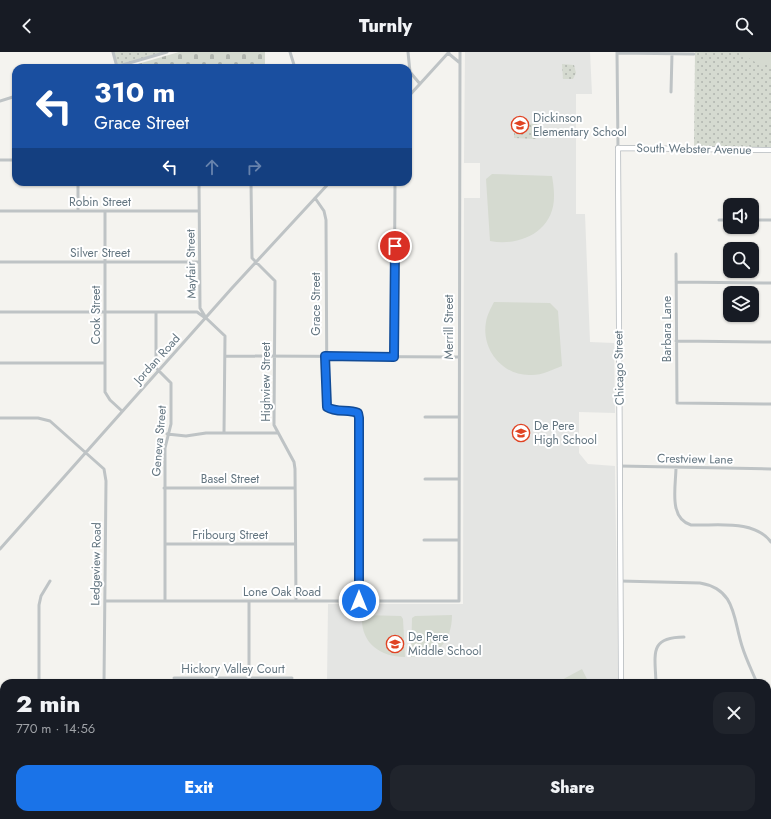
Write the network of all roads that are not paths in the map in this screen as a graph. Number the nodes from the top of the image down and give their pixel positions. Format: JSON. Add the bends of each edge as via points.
{"nodes":[{"id":1,"x":113,"y":52,"type":"edge"},
{"id":2,"x":167,"y":52,"type":"edge"},
{"id":3,"x":290,"y":52,"type":"edge"},
{"id":4,"x":408,"y":52,"type":"edge"},
{"id":5,"x":449,"y":52,"type":"edge"},
{"id":6,"x":460,"y":52,"type":"edge"},
{"id":7,"x":617,"y":53,"type":"edge"},
{"id":8,"x":672,"y":54,"type":"junction"},
{"id":9,"x":694,"y":54,"type":"dead end"},
{"id":10,"x":460,"y":63,"type":"junction"},
{"id":11,"x":116,"y":64,"type":"edge"},
{"id":12,"x":127,"y":64,"type":"edge"},
{"id":13,"x":294,"y":64,"type":"edge"},
{"id":14,"x":409,"y":64,"type":"edge"},
{"id":15,"x":412,"y":74,"type":"edge"},
{"id":16,"x":420,"y":84,"type":"junction"},
{"id":17,"x":671,"y":92,"type":"dead end"},
{"id":18,"x":412,"y":93,"type":"edge"},
{"id":19,"x":12,"y":97,"type":"edge"},
{"id":20,"x":0,"y":101,"type":"edge"},
{"id":21,"x":618,"y":148,"type":"junction"},
{"id":22,"x":771,"y":150,"type":"edge"},
{"id":23,"x":0,"y":160,"type":"edge"},
{"id":24,"x":12,"y":160,"type":"edge"},
{"id":25,"x":78,"y":186,"type":"edge"},
{"id":26,"x":199,"y":186,"type":"edge"},
{"id":27,"x":251,"y":186,"type":"edge"},
{"id":28,"x":325,"y":186,"type":"edge"},
{"id":29,"x":395,"y":186,"type":"edge"},
{"id":30,"x":315,"y":198,"type":"junction"},
{"id":31,"x":0,"y":211,"type":"edge"},
{"id":32,"x":78,"y":211,"type":"junction"},
{"id":33,"x":105,"y":211,"type":"junction"},
{"id":34,"x":199,"y":211,"type":"junction"},
{"id":35,"x":719,"y":220,"type":"dead end"},
{"id":36,"x":723,"y":220,"type":"edge"},
{"id":37,"x":759,"y":220,"type":"edge"},
{"id":38,"x":771,"y":220,"type":"edge"},
{"id":39,"x":676,"y":254,"type":"dead end"},
{"id":40,"x":0,"y":262,"type":"edge"},
{"id":41,"x":105,"y":262,"type":"junction"},
{"id":42,"x":200,"y":262,"type":"junction"},
{"id":43,"x":255,"y":263,"type":"junction"},
{"id":44,"x":676,"y":282,"type":"junction"},
{"id":45,"x":771,"y":284,"type":"edge"},
{"id":46,"x":0,"y":312,"type":"edge"},
{"id":47,"x":105,"y":312,"type":"junction"},
{"id":48,"x":156,"y":312,"type":"junction"},
{"id":49,"x":206,"y":318,"type":"junction"},
{"id":50,"x":676,"y":341,"type":"junction"},
{"id":51,"x":771,"y":342,"type":"edge"},
{"id":52,"x":225,"y":356,"type":"junction"},
{"id":53,"x":274,"y":356,"type":"junction"},
{"id":54,"x":325,"y":356,"type":"junction"},
{"id":55,"x":394,"y":357,"type":"junction"},
{"id":56,"x":458,"y":357,"type":"junction"},
{"id":57,"x":0,"y":363,"type":"edge"},
{"id":58,"x":105,"y":363,"type":"junction"},
{"id":59,"x":158,"y":371,"type":"junction"},
{"id":60,"x":771,"y":404,"type":"edge"},
{"id":61,"x":122,"y":411,"type":"junction"},
{"id":62,"x":426,"y":417,"type":"dead end"},
{"id":63,"x":458,"y":417,"type":"junction"},
{"id":64,"x":0,"y":418,"type":"edge"},
{"id":65,"x":224,"y":433,"type":"junction"},
{"id":66,"x":277,"y":433,"type":"junction"},
{"id":67,"x":167,"y":434,"type":"junction"},
{"id":68,"x":86,"y":452,"type":"junction"},
{"id":69,"x":620,"y":466,"type":"junction"},
{"id":70,"x":676,"y":467,"type":"junction"},
{"id":71,"x":771,"y":469,"type":"edge"},
{"id":72,"x":458,"y":478,"type":"junction"},
{"id":73,"x":425,"y":479,"type":"dead end"},
{"id":74,"x":164,"y":488,"type":"junction"},
{"id":75,"x":295,"y":488,"type":"junction"},
{"id":76,"x":424,"y":540,"type":"dead end"},
{"id":77,"x":458,"y":540,"type":"junction"},
{"id":78,"x":771,"y":542,"type":"edge"},
{"id":79,"x":164,"y":544,"type":"junction"},
{"id":80,"x":295,"y":544,"type":"junction"},
{"id":81,"x":0,"y":549,"type":"edge"},
{"id":82,"x":50,"y":581,"type":"dead end"},
{"id":83,"x":620,"y":581,"type":"junction"},
{"id":84,"x":105,"y":601,"type":"junction"},
{"id":85,"x":164,"y":601,"type":"junction"},
{"id":86,"x":249,"y":601,"type":"junction"},
{"id":87,"x":296,"y":601,"type":"junction"},
{"id":88,"x":359,"y":601,"type":"junction"},
{"id":89,"x":459,"y":601,"type":"joint"},
{"id":90,"x":684,"y":637,"type":"dead end"},
{"id":91,"x":174,"y":678,"type":"dead end"},
{"id":92,"x":209,"y":678,"type":"joint"},
{"id":93,"x":249,"y":678,"type":"junction"},
{"id":94,"x":292,"y":678,"type":"dead end"},
{"id":95,"x":39,"y":679,"type":"edge"},
{"id":96,"x":104,"y":679,"type":"edge"},
{"id":97,"x":621,"y":679,"type":"edge"},
{"id":98,"x":656,"y":679,"type":"edge"},
{"id":99,"x":756,"y":679,"type":"edge"},
{"id":100,"x":0,"y":727,"type":"edge"},
{"id":101,"x":0,"y":816,"type":"edge"}],
"edges":[{"from":1,"to":11,"type":"street"},
{"from":2,"to":12,"type":"street"},
{"from":3,"to":13,"type":"street"},
{"from":4,"to":14,"type":"street"},
{"from":5,"to":10,"type":"street"},
{"from":5,"to":16,"type":"street"},
{"from":6,"to":10,"type":"street","name":"Merrill Street"},
{"from":7,"to":8,"type":"street"},
{"from":7,"to":21,"type":"street","name":"Chicago Street"},
{"from":8,"to":9,"type":"street"},
{"from":8,"to":17,"type":"street"},
{"from":10,"to":56,"type":"street","name":"Merrill Street"},
{"from":15,"to":16,"type":"street"},
{"from":16,"to":18,"type":"street"},
{"from":19,"to":20,"type":"street"},
{"from":21,"to":22,"type":"street","name":"South Webster Avenue"},
{"from":21,"to":69,"type":"street","name":"Chicago Street"},
{"from":23,"to":24,"type":"street"},
{"from":25,"to":32,"type":"street"},
{"from":26,"to":34,"type":"street","name":"Mayfair Street"},
{"from":27,"to":43,"type":"street","via":[[252,258]]},
{"from":28,"to":30,"type":"street","name":"Jordan Road"},
{"from":29,"to":55,"type":"street"},
{"from":30,"to":43,"type":"street","name":"Jordan Road"},
{"from":30,"to":54,"type":"street","name":"Grace Street","via":[[324,211],[326,220]]},
{"from":31,"to":32,"type":"street","name":"Robin Street"},
{"from":32,"to":33,"type":"street","name":"Robin Street"},
{"from":33,"to":34,"type":"street","name":"Robin Street"},
{"from":33,"to":41,"type":"street","name":"Cook Street"},
{"from":34,"to":42,"type":"street","name":"Mayfair Street"},
{"from":35,"to":36,"type":"street"},
{"from":37,"to":38,"type":"street"},
{"from":39,"to":44,"type":"street","name":"Barbara Lane"},
{"from":40,"to":41,"type":"street","name":"Silver Street"},
{"from":41,"to":42,"type":"street","name":"Silver Street"},
{"from":41,"to":47,"type":"street","name":"Cook Street"},
{"from":42,"to":49,"type":"street","name":"Mayfair Street","via":[[200,308]]},
{"from":43,"to":49,"type":"street","name":"Jordan Road"},
{"from":43,"to":53,"type":"street","name":"Highview Street","via":[[275,281]]},
{"from":44,"to":45,"type":"street"},
{"from":44,"to":50,"type":"street","name":"Barbara Lane"},
{"from":46,"to":47,"type":"street"},
{"from":47,"to":48,"type":"street"},
{"from":47,"to":58,"type":"street","name":"Cook Street"},
{"from":48,"to":49,"type":"street","via":[[197,312]]},
{"from":48,"to":59,"type":"street"},
{"from":49,"to":52,"type":"street","name":"Mayfair Street","via":[[225,336]]},
{"from":49,"to":59,"type":"street","name":"Jordan Road"},
{"from":50,"to":51,"type":"street"},
{"from":50,"to":60,"type":"street","name":"Barbara Lane","via":[[677,403]]},
{"from":52,"to":53,"type":"street"},
{"from":52,"to":65,"type":"street","name":"Mayfair Street"},
{"from":53,"to":54,"type":"street"},
{"from":53,"to":66,"type":"street","name":"Highview Street","via":[[274,425]]},
{"from":54,"to":55,"type":"street"},
{"from":54,"to":88,"type":"street","name":"Grace Street","via":[[327,407],[330,410],[354,411],[358,413],[359,418]]},
{"from":55,"to":56,"type":"street"},
{"from":56,"to":63,"type":"street","name":"Merrill Street"},
{"from":57,"to":58,"type":"street"},
{"from":58,"to":61,"type":"street","name":"Cook Street","via":[[106,395]]},
{"from":59,"to":61,"type":"street","name":"Jordan Road"},
{"from":59,"to":67,"type":"street","name":"Geneva Street","via":[[171,383],[171,424]]},
{"from":61,"to":68,"type":"street","name":"Jordan Road"},
{"from":62,"to":63,"type":"street"},
{"from":63,"to":72,"type":"street","name":"Merrill Street"},
{"from":64,"to":68,"type":"street","name":"Ledgeview Road","via":[[46,419]]},
{"from":65,"to":66,"type":"street"},
{"from":65,"to":67,"type":"street","via":[[186,436]]},
{"from":66,"to":75,"type":"street","name":"Highview Street","via":[[294,462]]},
{"from":67,"to":74,"type":"street","name":"Geneva Street"},
{"from":68,"to":81,"type":"street","name":"Jordan Road"},
{"from":68,"to":84,"type":"street","name":"Ledgeview Road","via":[[104,469],[105,474]]},
{"from":69,"to":70,"type":"street","name":"Crestview Lane"},
{"from":69,"to":83,"type":"street","name":"Chicago Street"},
{"from":70,"to":71,"type":"street","name":"Crestview Lane"},
{"from":70,"to":78,"type":"street","via":[[676,508],[683,522],[691,525],[750,527]]},
{"from":72,"to":73,"type":"street"},
{"from":72,"to":77,"type":"street","name":"Merrill Street"},
{"from":74,"to":75,"type":"street","name":"Basel Street"},
{"from":74,"to":79,"type":"street","name":"Geneva Street"},
{"from":75,"to":80,"type":"street","name":"Highview Street"},
{"from":76,"to":77,"type":"street"},
{"from":77,"to":89,"type":"street","name":"Merrill Street"},
{"from":79,"to":80,"type":"street","name":"Fribourg Street"},
{"from":79,"to":85,"type":"street","name":"Geneva Street"},
{"from":80,"to":87,"type":"street","name":"Highview Street"},
{"from":82,"to":95,"type":"street","via":[[39,605]]},
{"from":83,"to":97,"type":"street","name":"Chicago Street"},
{"from":83,"to":99,"type":"street","via":[[700,583],[722,592],[732,607],[742,646]]},
{"from":84,"to":85,"type":"street","name":"Lone Oak Road"},
{"from":84,"to":96,"type":"street","name":"Ledgeview Road"},
{"from":85,"to":86,"type":"street","name":"Lone Oak Road"},
{"from":86,"to":87,"type":"street","name":"Lone Oak Road"},
{"from":86,"to":93,"type":"street"},
{"from":87,"to":88,"type":"street","name":"Lone Oak Road"},
{"from":88,"to":89,"type":"street","name":"Lone Oak Road"},
{"from":90,"to":98,"type":"street","via":[[666,638],[658,644]]},
{"from":91,"to":92,"type":"street","name":"Hickory Valley Court"},
{"from":92,"to":93,"type":"street","name":"Hickory Valley Court"},
{"from":93,"to":94,"type":"street","name":"Hickory Valley Court"},
{"from":100,"to":101,"type":"street"}]}
